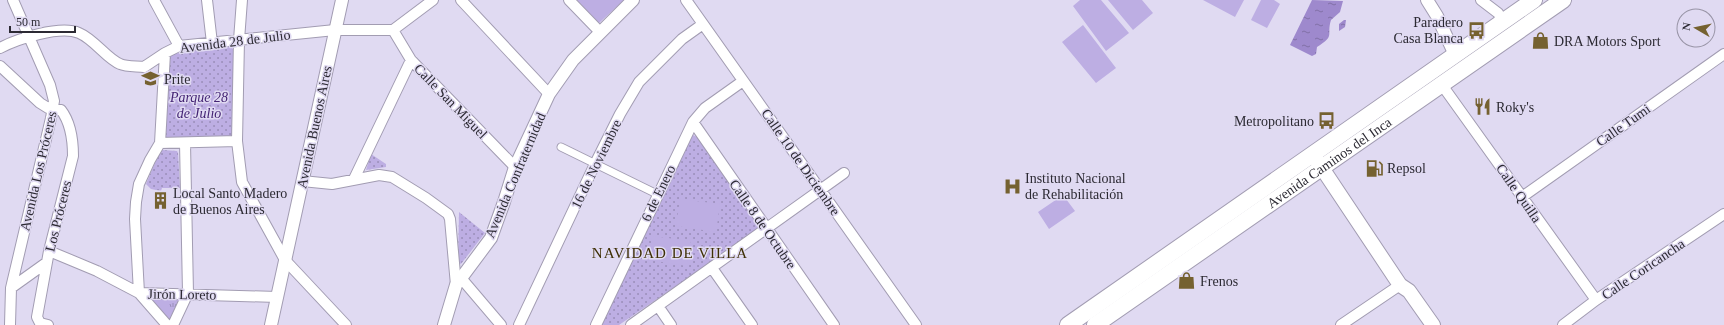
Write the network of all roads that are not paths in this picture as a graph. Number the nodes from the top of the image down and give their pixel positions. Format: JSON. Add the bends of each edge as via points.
{"nodes":[{"id":1,"x":13,"y":0,"type":"edge"},
{"id":2,"x":154,"y":0,"type":"edge"},
{"id":3,"x":207,"y":0,"type":"edge"},
{"id":4,"x":242,"y":0,"type":"edge"},
{"id":5,"x":342,"y":0,"type":"edge"},
{"id":6,"x":462,"y":0,"type":"edge"},
{"id":7,"x":569,"y":0,"type":"edge"},
{"id":8,"x":633,"y":0,"type":"edge"},
{"id":9,"x":686,"y":0,"type":"edge"},
{"id":10,"x":1427,"y":0,"type":"edge"},
{"id":11,"x":1481,"y":0,"type":"edge"},
{"id":12,"x":1534,"y":0,"type":"edge"},
{"id":13,"x":1563,"y":0,"type":"edge"},
{"id":14,"x":429,"y":2,"type":"edge"},
{"id":15,"x":1543,"y":6,"type":"edge"},
{"id":16,"x":1503,"y":22,"type":"junction"},
{"id":17,"x":703,"y":24,"type":"junction"},
{"id":18,"x":335,"y":30,"type":"junction"},
{"id":19,"x":393,"y":30,"type":"junction"},
{"id":20,"x":600,"y":32,"type":"junction"},
{"id":21,"x":30,"y":38,"type":"junction"},
{"id":22,"x":239,"y":40,"type":"junction"},
{"id":23,"x":212,"y":43,"type":"junction"},
{"id":24,"x":179,"y":46,"type":"junction"},
{"id":25,"x":0,"y":48,"type":"edge"},
{"id":26,"x":165,"y":53,"type":"junction"},
{"id":27,"x":1724,"y":54,"type":"edge"},
{"id":28,"x":1455,"y":55,"type":"junction"},
{"id":29,"x":411,"y":60,"type":"junction"},
{"id":30,"x":0,"y":66,"type":"edge"},
{"id":31,"x":1465,"y":68,"type":"junction"},
{"id":32,"x":743,"y":80,"type":"junction"},
{"id":33,"x":1442,"y":85,"type":"junction"},
{"id":34,"x":549,"y":94,"type":"junction"},
{"id":35,"x":53,"y":108,"type":"junction"},
{"id":36,"x":693,"y":122,"type":"junction"},
{"id":37,"x":237,"y":141,"type":"junction"},
{"id":38,"x":160,"y":143,"type":"junction"},
{"id":39,"x":185,"y":143,"type":"junction"},
{"id":40,"x":561,"y":147,"type":"dead end"},
{"id":41,"x":1317,"y":161,"type":"junction"},
{"id":42,"x":596,"y":164,"type":"junction"},
{"id":43,"x":515,"y":167,"type":"junction"},
{"id":44,"x":844,"y":173,"type":"dead end"},
{"id":45,"x":354,"y":179,"type":"junction"},
{"id":46,"x":302,"y":181,"type":"junction"},
{"id":47,"x":821,"y":190,"type":"junction"},
{"id":48,"x":657,"y":194,"type":"junction"},
{"id":49,"x":1522,"y":197,"type":"junction"},
{"id":50,"x":1724,"y":214,"type":"edge"},
{"id":51,"x":766,"y":229,"type":"junction"},
{"id":52,"x":49,"y":251,"type":"junction"},
{"id":53,"x":285,"y":260,"type":"junction"},
{"id":54,"x":46,"y":263,"type":"junction"},
{"id":55,"x":712,"y":268,"type":"junction"},
{"id":56,"x":458,"y":282,"type":"junction"},
{"id":57,"x":1400,"y":285,"type":"junction"},
{"id":58,"x":11,"y":288,"type":"junction"},
{"id":59,"x":139,"y":293,"type":"junction"},
{"id":60,"x":188,"y":293,"type":"junction"},
{"id":61,"x":277,"y":297,"type":"junction"},
{"id":62,"x":1596,"y":300,"type":"junction"},
{"id":63,"x":658,"y":306,"type":"junction"},
{"id":64,"x":10,"y":325,"type":"edge"},
{"id":65,"x":48,"y":325,"type":"edge"},
{"id":66,"x":167,"y":325,"type":"edge"},
{"id":67,"x":173,"y":325,"type":"edge"},
{"id":68,"x":271,"y":325,"type":"edge"},
{"id":69,"x":346,"y":325,"type":"edge"},
{"id":70,"x":444,"y":325,"type":"edge"},
{"id":71,"x":501,"y":325,"type":"edge"},
{"id":72,"x":519,"y":325,"type":"edge"},
{"id":73,"x":596,"y":325,"type":"edge"},
{"id":74,"x":631,"y":325,"type":"edge"},
{"id":75,"x":671,"y":325,"type":"edge"},
{"id":76,"x":752,"y":325,"type":"edge"},
{"id":77,"x":834,"y":325,"type":"edge"},
{"id":78,"x":916,"y":325,"type":"edge"},
{"id":79,"x":1068,"y":325,"type":"edge"},
{"id":80,"x":1095,"y":325,"type":"edge"},
{"id":81,"x":1341,"y":325,"type":"edge"},
{"id":82,"x":1422,"y":325,"type":"edge"},
{"id":83,"x":1433,"y":325,"type":"edge"},
{"id":84,"x":1563,"y":325,"type":"edge"}],
"edges":[{"from":1,"to":21,"type":"street","name":"Avenida Los Próceres"},
{"from":2,"to":24,"type":"street"},
{"from":3,"to":23,"type":"street"},
{"from":4,"to":22,"type":"street"},
{"from":5,"to":18,"type":"street","name":"Avenida Buenos Aires"},
{"from":6,"to":34,"type":"street"},
{"from":7,"to":20,"type":"street"},
{"from":8,"to":20,"type":"street","name":"Avenida Confraternidad"},
{"from":9,"to":17,"type":"street","name":"Calle 10 de Diciembre"},
{"from":10,"to":28,"type":"street"},
{"from":11,"to":16,"type":"street","via":[[1498,14]]},
{"from":12,"to":16,"type":"main road","name":"Avenida Caminos del Inca"},
{"from":13,"to":15,"type":"main road","name":"Avenida Caminos del Inca"},
{"from":14,"to":19,"type":"street"},
{"from":15,"to":31,"type":"main road","name":"Avenida Caminos del Inca"},
{"from":16,"to":28,"type":"main road","name":"Avenida Caminos del Inca"},
{"from":17,"to":32,"type":"street","name":"Calle 10 de Diciembre"},
{"from":17,"to":42,"type":"street","name":"16 de Noviembre","via":[[682,39],[639,82]]},
{"from":18,"to":19,"type":"street","name":"Avenida 28 de Julio"},
{"from":18,"to":22,"type":"street","name":"Avenida 28 de Julio"},
{"from":18,"to":46,"type":"street","name":"Avenida Buenos Aires"},
{"from":19,"to":29,"type":"street","name":"Calle San Miguel"},
{"from":20,"to":34,"type":"street","name":"Avenida Confraternidad","via":[[573,60]]},
{"from":21,"to":25,"type":"street","name":"Avenida 28 de Julio"},
{"from":21,"to":26,"type":"street","name":"Avenida 28 de Julio","via":[[63,29],[79,32],[120,64],[144,67]]},
{"from":21,"to":35,"type":"street","name":"Avenida Los Próceres","via":[[50,85]]},
{"from":22,"to":23,"type":"street","name":"Avenida 28 de Julio"},
{"from":22,"to":37,"type":"street"},
{"from":23,"to":24,"type":"street","name":"Avenida 28 de Julio"},
{"from":24,"to":26,"type":"street","name":"Avenida 28 de Julio"},
{"from":26,"to":38,"type":"street"},
{"from":27,"to":49,"type":"street","name":"Calle Tumi"},
{"from":28,"to":31,"type":"street"},
{"from":28,"to":41,"type":"main road","name":"Avenida Caminos del Inca"},
{"from":29,"to":43,"type":"street","name":"Calle San Miguel"},
{"from":29,"to":45,"type":"street"},
{"from":30,"to":35,"type":"street","via":[[40,103]]},
{"from":31,"to":33,"type":"main road","name":"Avenida Caminos del Inca"},
{"from":32,"to":36,"type":"street","name":"6 de Enero","via":[[705,108]]},
{"from":32,"to":47,"type":"street","name":"Calle 10 de Diciembre"},
{"from":33,"to":41,"type":"main road","name":"Avenida Caminos del Inca"},
{"from":33,"to":49,"type":"street","name":"Calle Quilla"},
{"from":34,"to":43,"type":"street","name":"Avenida Confraternidad"},
{"from":35,"to":52,"type":"street","name":"Los Próceres","via":[[64,113],[73,142],[73,156]]},
{"from":35,"to":58,"type":"street","name":"Avenida Los Próceres"},
{"from":36,"to":48,"type":"street","name":"6 de Enero"},
{"from":36,"to":51,"type":"street","name":"Calle 8 de Octubre"},
{"from":37,"to":39,"type":"street"},
{"from":37,"to":53,"type":"street","via":[[242,182]]},
{"from":38,"to":39,"type":"street"},
{"from":38,"to":59,"type":"street","via":[[139,184],[136,202]]},
{"from":39,"to":60,"type":"street"},
{"from":40,"to":42,"type":"street"},
{"from":41,"to":57,"type":"main road"},
{"from":41,"to":79,"type":"main road","name":"Avenida Caminos del Inca"},
{"from":41,"to":80,"type":"main road","name":"Avenida Caminos del Inca"},
{"from":42,"to":48,"type":"street"},
{"from":42,"to":72,"type":"street","name":"16 de Noviembre"},
{"from":43,"to":56,"type":"street","name":"Avenida Confraternidad","via":[[491,238]]},
{"from":44,"to":47,"type":"street"},
{"from":45,"to":46,"type":"street","via":[[332,184]]},
{"from":45,"to":56,"type":"street","via":[[379,175],[392,177],[448,214]]},
{"from":46,"to":53,"type":"street","name":"Avenida Buenos Aires"},
{"from":47,"to":51,"type":"street"},
{"from":47,"to":78,"type":"street","name":"Calle 10 de Diciembre"},
{"from":48,"to":73,"type":"street","name":"6 de Enero"},
{"from":49,"to":62,"type":"street","name":"Calle Quilla"},
{"from":50,"to":62,"type":"street","name":"Calle Coricancha"},
{"from":51,"to":55,"type":"street"},
{"from":51,"to":77,"type":"street","name":"Calle 8 de Octubre"},
{"from":52,"to":54,"type":"street","name":"Los Próceres"},
{"from":52,"to":59,"type":"street","name":"Jirón Loreto","via":[[97,271]]},
{"from":53,"to":61,"type":"street","name":"Avenida Buenos Aires"},
{"from":53,"to":69,"type":"street"},
{"from":54,"to":58,"type":"street"},
{"from":54,"to":65,"type":"street","name":"Los Próceres","via":[[37,317],[40,323]]},
{"from":55,"to":63,"type":"street"},
{"from":55,"to":76,"type":"street"},
{"from":56,"to":70,"type":"street","name":"Avenida Confraternidad"},
{"from":56,"to":71,"type":"street"},
{"from":57,"to":81,"type":"street"},
{"from":57,"to":82,"type":"main road","via":[[1400,295]]},
{"from":57,"to":83,"type":"main road","via":[[1409,291]]},
{"from":58,"to":64,"type":"street","name":"Avenida Los Próceres"},
{"from":59,"to":60,"type":"street","name":"Jirón Loreto"},
{"from":59,"to":66,"type":"street"},
{"from":60,"to":61,"type":"street","name":"Jirón Loreto"},
{"from":60,"to":67,"type":"street"},
{"from":61,"to":68,"type":"street","name":"Avenida Buenos Aires"},
{"from":62,"to":84,"type":"street","name":"Calle Coricancha"},
{"from":63,"to":74,"type":"street"},
{"from":63,"to":75,"type":"street"}]}
